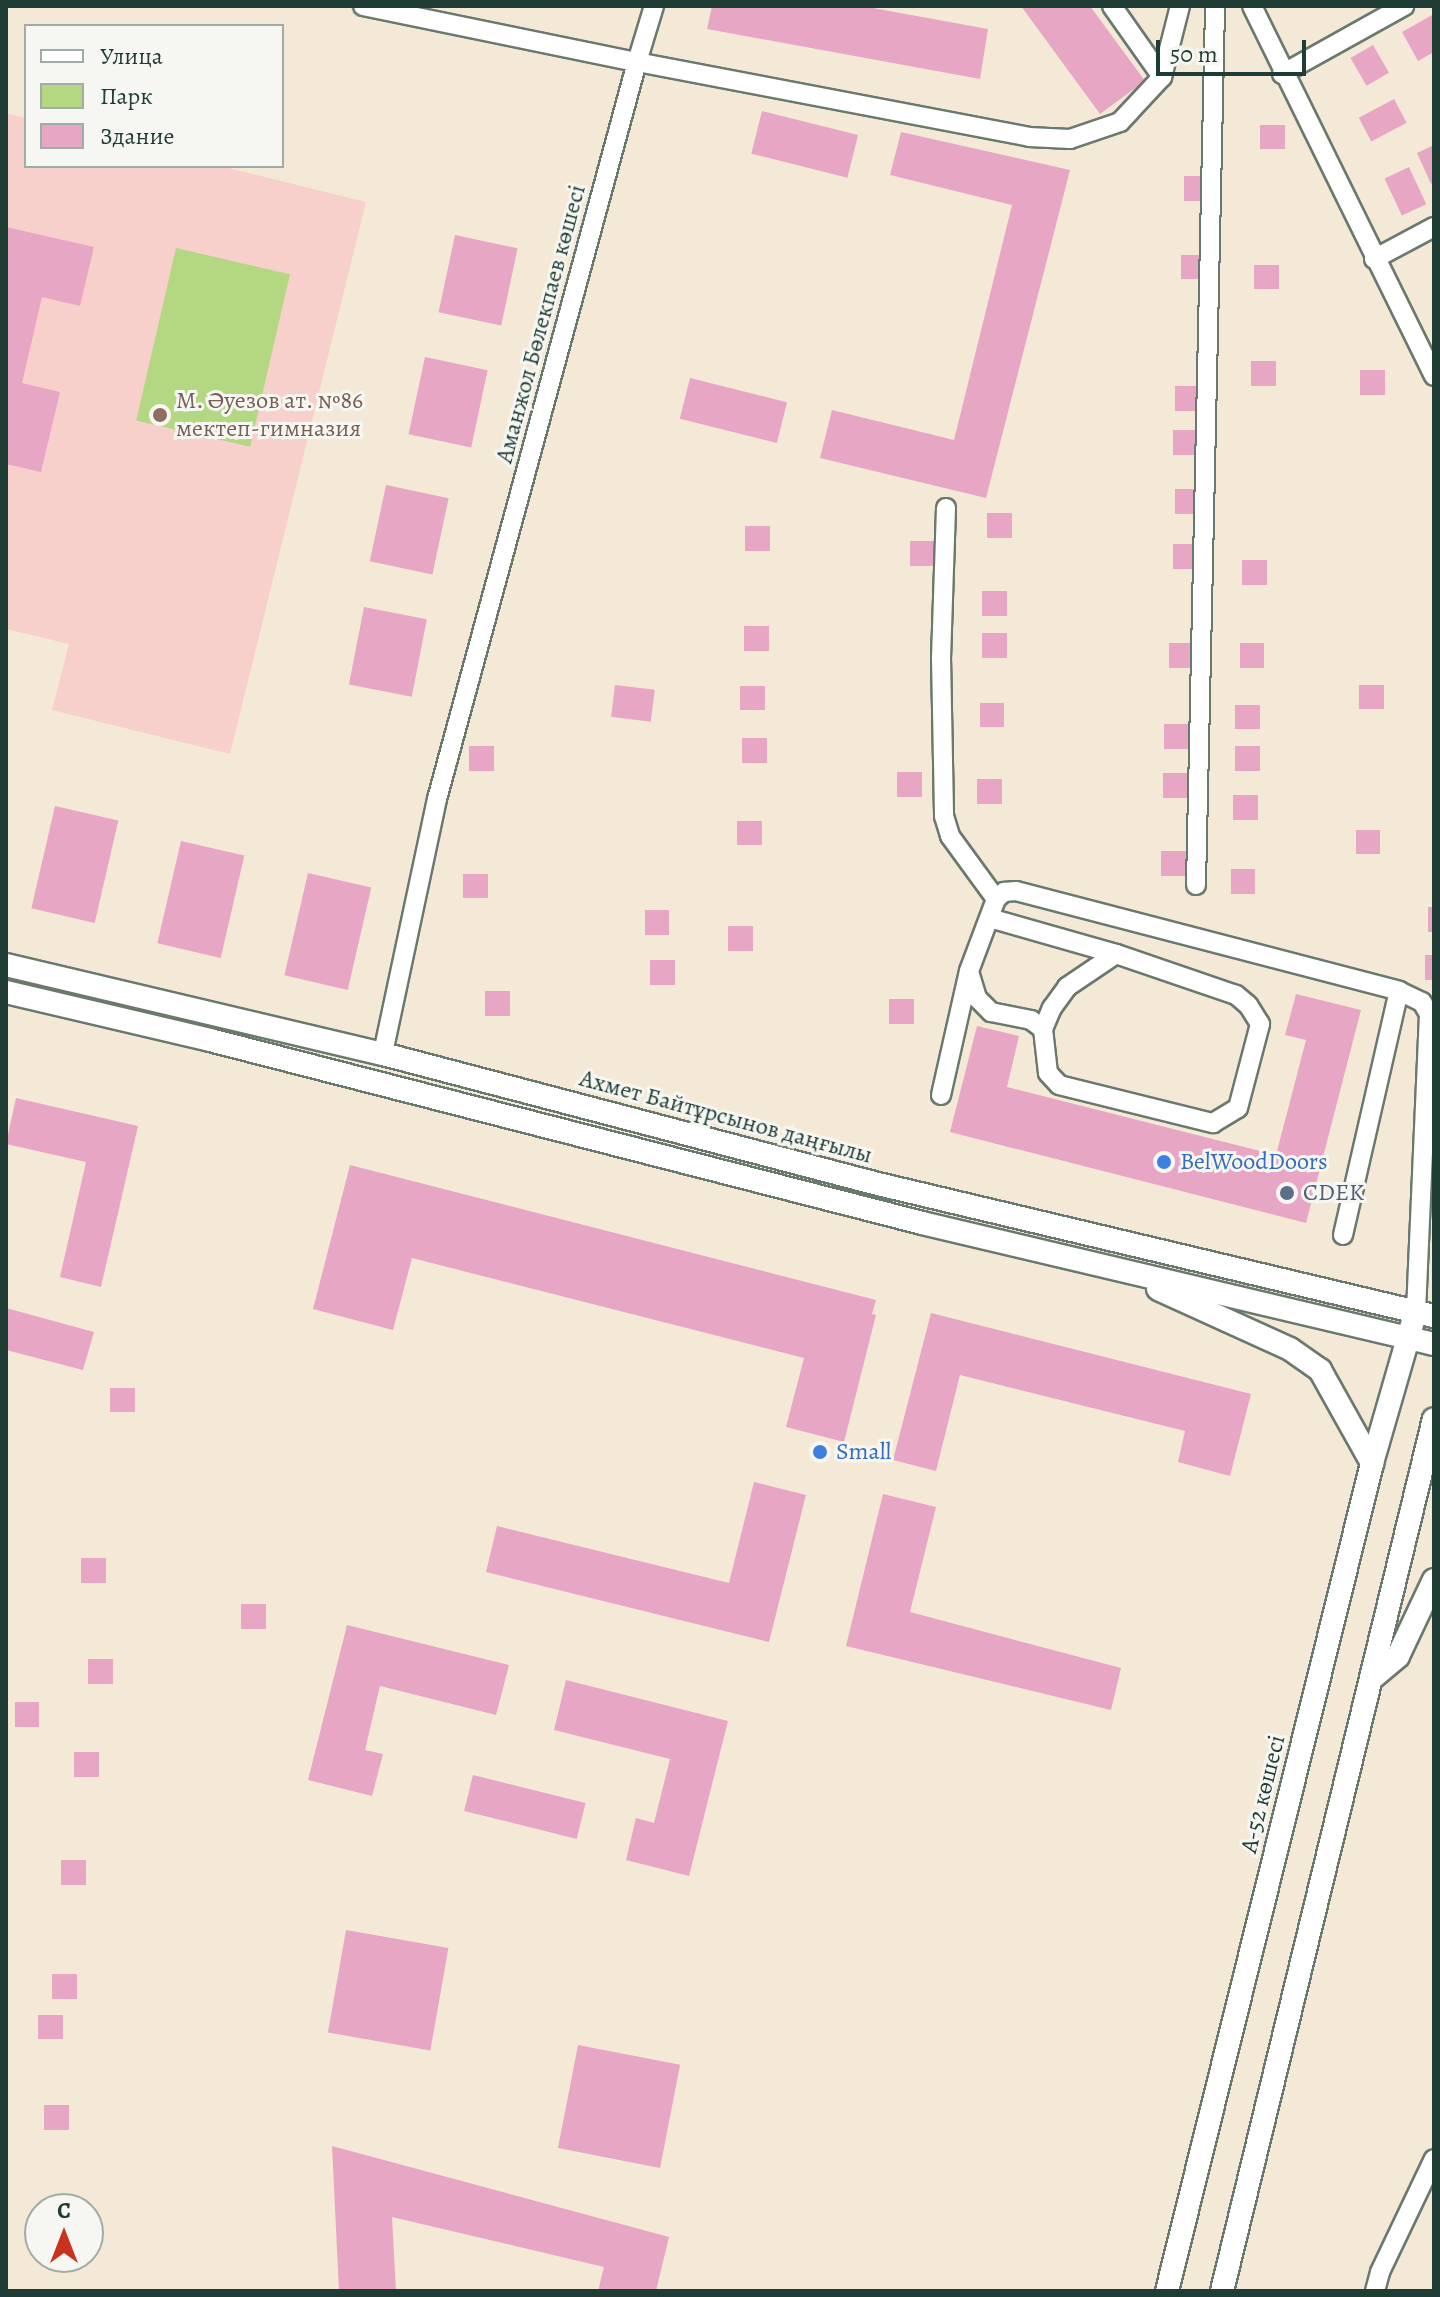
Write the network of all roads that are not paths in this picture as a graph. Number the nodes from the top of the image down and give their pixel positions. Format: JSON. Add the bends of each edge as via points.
{"nodes":[{"id":1,"x":363,"y":6,"type":"edge"},
{"id":2,"x":654,"y":6,"type":"edge"},
{"id":3,"x":1112,"y":6,"type":"edge"},
{"id":4,"x":1180,"y":6,"type":"edge"},
{"id":5,"x":1215,"y":6,"type":"edge"},
{"id":6,"x":1252,"y":6,"type":"edge"},
{"id":7,"x":1404,"y":6,"type":"edge"},
{"id":8,"x":637,"y":62,"type":"junction"},
{"id":9,"x":1282,"y":74,"type":"junction"},
{"id":10,"x":1162,"y":77,"type":"junction"},
{"id":11,"x":1434,"y":227,"type":"edge"},
{"id":12,"x":1374,"y":259,"type":"junction"},
{"id":13,"x":1434,"y":376,"type":"edge"},
{"id":14,"x":946,"y":508,"type":"dead end"},
{"id":15,"x":1196,"y":885,"type":"dead end"},
{"id":16,"x":996,"y":899,"type":"junction"},
{"id":17,"x":990,"y":918,"type":"junction"},
{"id":18,"x":1116,"y":954,"type":"junction"},
{"id":19,"x":6,"y":965,"type":"edge"},
{"id":20,"x":969,"y":971,"type":"junction"},
{"id":21,"x":1399,"y":991,"type":"junction"},
{"id":22,"x":6,"y":992,"type":"edge"},
{"id":23,"x":1043,"y":1029,"type":"junction"},
{"id":24,"x":383,"y":1054,"type":"junction"},
{"id":25,"x":941,"y":1095,"type":"dead end"},
{"id":26,"x":1343,"y":1235,"type":"dead end"},
{"id":27,"x":1145,"y":1278,"type":"junction"},
{"id":28,"x":1425,"y":1314,"type":"edge"},
{"id":29,"x":1408,"y":1338,"type":"junction"},
{"id":30,"x":1434,"y":1344,"type":"edge"},
{"id":31,"x":1434,"y":1419,"type":"edge"},
{"id":32,"x":1372,"y":1463,"type":"junction"},
{"id":33,"x":1434,"y":1580,"type":"edge"},
{"id":34,"x":1371,"y":1679,"type":"junction"},
{"id":35,"x":1433,"y":2162,"type":"edge"},
{"id":36,"x":1167,"y":2291,"type":"edge"},
{"id":37,"x":1222,"y":2291,"type":"edge"},
{"id":38,"x":1375,"y":2291,"type":"edge"}],
"edges":[{"from":1,"to":8,"type":"street"},
{"from":2,"to":8,"type":"street","name":"Аманжол Бөлекпаев көшесі"},
{"from":3,"to":10,"type":"street"},
{"from":4,"to":10,"type":"street"},
{"from":5,"to":15,"type":"street"},
{"from":6,"to":9,"type":"street"},
{"from":7,"to":9,"type":"street"},
{"from":8,"to":10,"type":"street","via":[[1029,137],[1070,139],[1120,122]]},
{"from":8,"to":24,"type":"street","name":"Аманжол Бөлекпаев көшесі","via":[[419,868]]},
{"from":9,"to":12,"type":"street"},
{"from":11,"to":12,"type":"street"},
{"from":12,"to":13,"type":"street"},
{"from":14,"to":16,"type":"street","via":[[941,657],[944,816],[950,836]]},
{"from":16,"to":17,"type":"street"},
{"from":16,"to":21,"type":"street","via":[[1016,891]]},
{"from":17,"to":18,"type":"street"},
{"from":17,"to":20,"type":"street"},
{"from":18,"to":23,"type":"street","via":[[1067,987]]},
{"from":18,"to":23,"type":"street","via":[[1236,995],[1248,1005],[1260,1024],[1238,1108],[1213,1123],[1059,1085],[1048,1073]]},
{"from":19,"to":24,"type":"street","name":"Ахмет Байтұрсынов даңғылы"},
{"from":20,"to":23,"type":"street","via":[[977,998],[991,1012],[1031,1020]]},
{"from":20,"to":25,"type":"street"},
{"from":21,"to":26,"type":"street"},
{"from":21,"to":28,"type":"street","via":[[1422,1002],[1429,1014]]},
{"from":22,"to":27,"type":"street"},
{"from":24,"to":28,"type":"street","name":"Ахмет Байтұрсынов даңғылы","via":[[878,1184]]},
{"from":27,"to":29,"type":"street"},
{"from":27,"to":32,"type":"street","via":[[1164,1294],[1290,1349],[1320,1370]]},
{"from":28,"to":29,"type":"street","name":"А-52 көшесі"},
{"from":29,"to":30,"type":"street"},
{"from":29,"to":32,"type":"street","name":"А-52 көшесі"},
{"from":31,"to":34,"type":"street"},
{"from":32,"to":36,"type":"street","name":"А-52 көшесі"},
{"from":33,"to":34,"type":"street","via":[[1398,1656]]},
{"from":34,"to":37,"type":"street"},
{"from":35,"to":38,"type":"street"}]}
